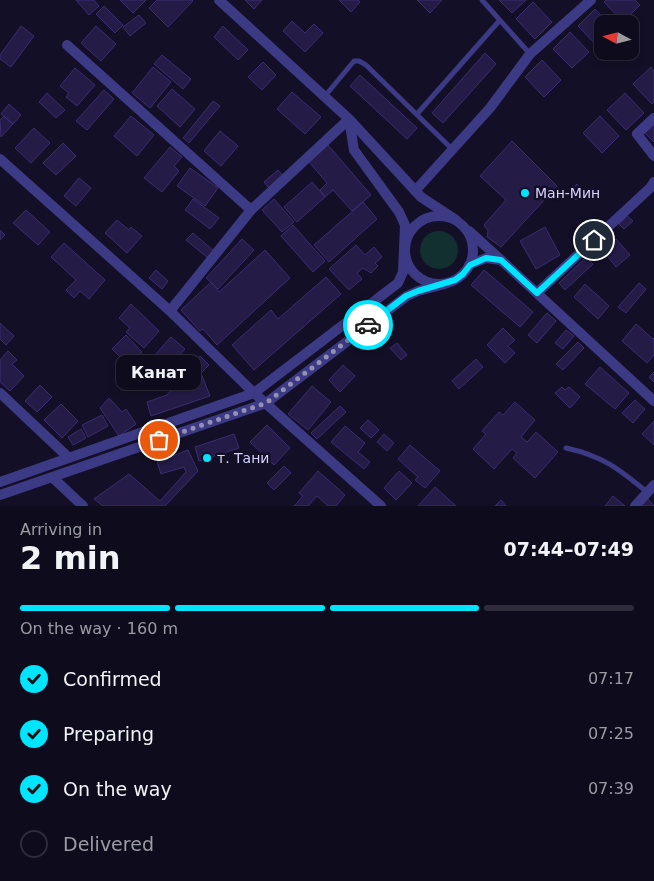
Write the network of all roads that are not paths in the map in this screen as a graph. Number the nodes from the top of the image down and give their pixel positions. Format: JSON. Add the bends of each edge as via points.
{"nodes":[{"id":1,"x":218,"y":0,"type":"edge"},
{"id":2,"x":482,"y":0,"type":"edge"},
{"id":3,"x":591,"y":0,"type":"edge"},
{"id":4,"x":500,"y":20,"type":"junction"},
{"id":5,"x":67,"y":45,"type":"dead end"},
{"id":6,"x":530,"y":54,"type":"junction"},
{"id":7,"x":324,"y":96,"type":"junction"},
{"id":8,"x":417,"y":114,"type":"junction"},
{"id":9,"x":348,"y":118,"type":"junction"},
{"id":10,"x":654,"y":118,"type":"edge"},
{"id":11,"x":452,"y":150,"type":"junction"},
{"id":12,"x":654,"y":156,"type":"edge"},
{"id":13,"x":0,"y":160,"type":"edge"},
{"id":14,"x":654,"y":182,"type":"edge"},
{"id":15,"x":415,"y":190,"type":"junction"},
{"id":16,"x":251,"y":210,"type":"junction"},
{"id":17,"x":460,"y":223,"type":"junction"},
{"id":18,"x":405,"y":248,"type":"junction"},
{"id":19,"x":501,"y":260,"type":"junction"},
{"id":20,"x":470,"y":265,"type":"junction"},
{"id":21,"x":444,"y":284,"type":"junction"},
{"id":22,"x":537,"y":293,"type":"junction"},
{"id":23,"x":170,"y":311,"type":"junction"},
{"id":24,"x":0,"y":393,"type":"edge"},
{"id":25,"x":254,"y":393,"type":"junction"},
{"id":26,"x":654,"y":401,"type":"edge"},
{"id":27,"x":266,"y":403,"type":"junction"},
{"id":28,"x":566,"y":448,"type":"dead end"},
{"id":29,"x":69,"y":458,"type":"junction"},
{"id":30,"x":52,"y":478,"type":"junction"},
{"id":31,"x":0,"y":482,"type":"edge"},
{"id":32,"x":651,"y":489,"type":"edge"},
{"id":33,"x":0,"y":495,"type":"edge"},
{"id":34,"x":84,"y":506,"type":"edge"},
{"id":35,"x":381,"y":506,"type":"edge"},
{"id":36,"x":635,"y":506,"type":"edge"}],
"edges":[{"from":1,"to":7,"type":"street"},
{"from":2,"to":4,"type":"lane"},
{"from":3,"to":6,"type":"street"},
{"from":4,"to":6,"type":"lane"},
{"from":4,"to":8,"type":"lane"},
{"from":5,"to":16,"type":"street"},
{"from":6,"to":11,"type":"street","via":[[490,108]]},
{"from":7,"to":8,"type":"lane","via":[[354,61],[359,61]]},
{"from":7,"to":9,"type":"street"},
{"from":8,"to":11,"type":"lane"},
{"from":9,"to":15,"type":"street"},
{"from":9,"to":16,"type":"street"},
{"from":9,"to":18,"type":"street","via":[[354,150],[405,225]]},
{"from":10,"to":12,"type":"street","via":[[638,134]]},
{"from":11,"to":15,"type":"street"},
{"from":13,"to":23,"type":"street"},
{"from":14,"to":22,"type":"street"},
{"from":15,"to":17,"type":"street"},
{"from":16,"to":23,"type":"street"},
{"from":17,"to":18,"type":"street","via":[[445,216],[423,220],[408,236]]},
{"from":17,"to":19,"type":"street"},
{"from":17,"to":20,"type":"street","via":[[473,244]]},
{"from":18,"to":21,"type":"street","via":[[406,258],[416,275],[434,284]]},
{"from":18,"to":25,"type":"street","via":[[403,272],[398,283]]},
{"from":19,"to":20,"type":"street","via":[[486,258]]},
{"from":19,"to":22,"type":"street"},
{"from":20,"to":21,"type":"street","via":[[455,280]]},
{"from":21,"to":27,"type":"street","via":[[406,296]]},
{"from":22,"to":26,"type":"street"},
{"from":23,"to":25,"type":"street"},
{"from":24,"to":29,"type":"street"},
{"from":25,"to":27,"type":"street"},
{"from":25,"to":29,"type":"street"},
{"from":27,"to":30,"type":"street"},
{"from":27,"to":35,"type":"street"},
{"from":28,"to":32,"type":"lane","via":[[596,456]]},
{"from":29,"to":31,"type":"street"},
{"from":30,"to":33,"type":"street"},
{"from":30,"to":34,"type":"street"},
{"from":32,"to":36,"type":"street"}]}
